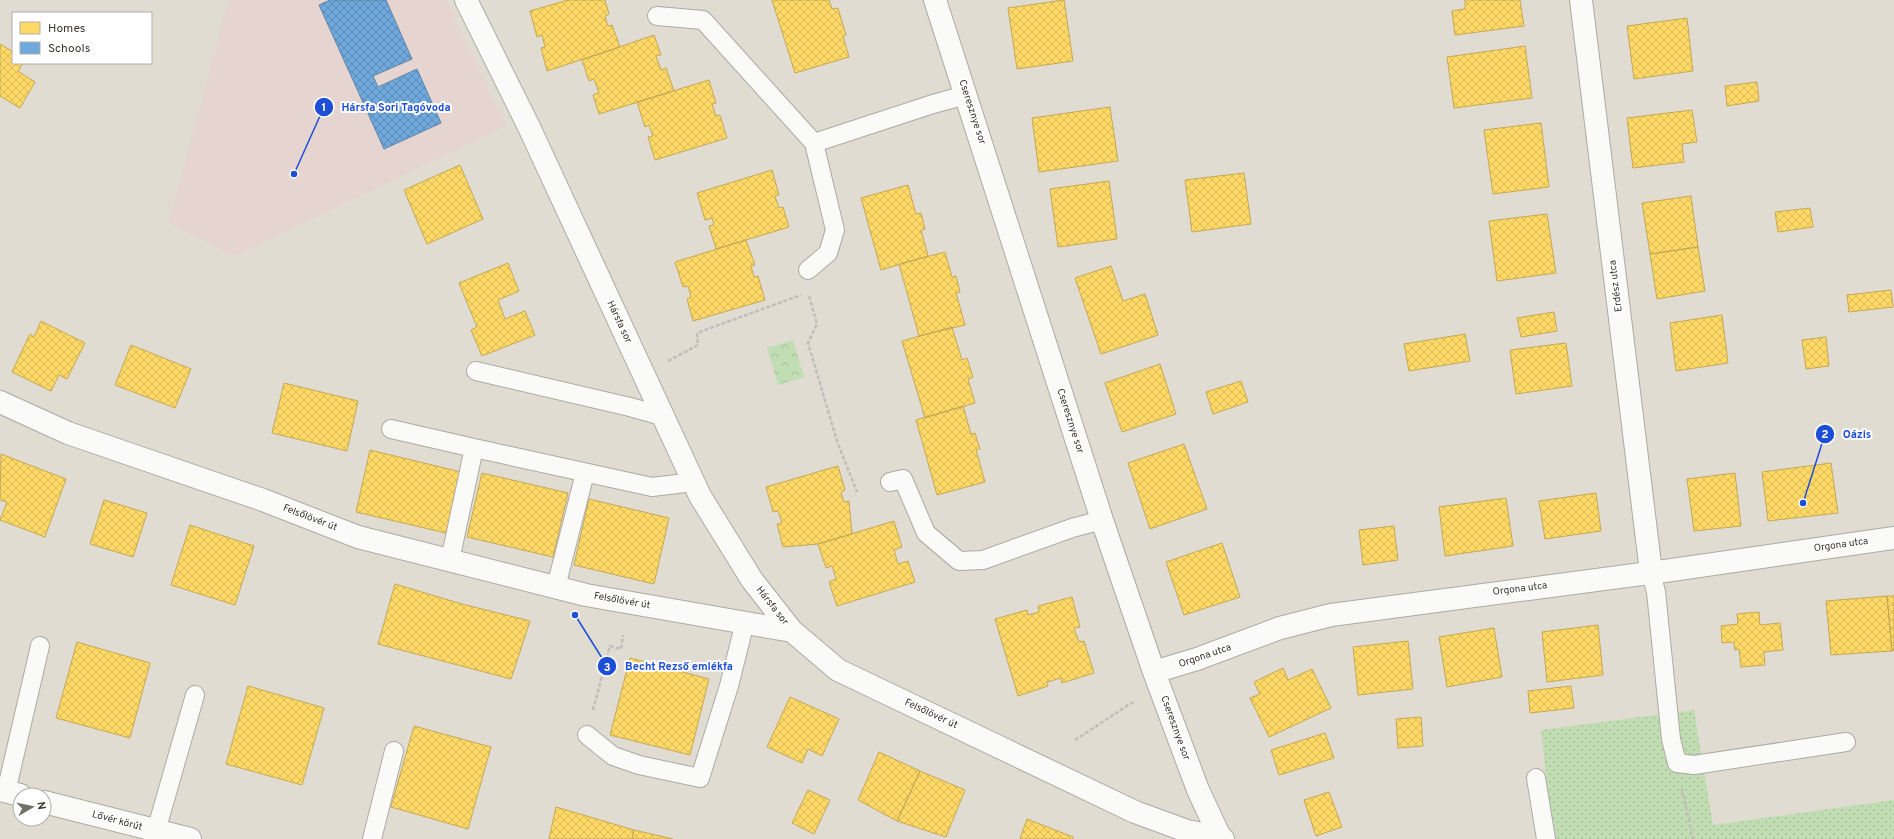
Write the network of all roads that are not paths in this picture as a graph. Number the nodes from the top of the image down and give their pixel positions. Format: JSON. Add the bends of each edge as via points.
{"nodes":[{"id":1,"x":466,"y":0,"type":"edge"},
{"id":2,"x":935,"y":0,"type":"edge"},
{"id":3,"x":1582,"y":0,"type":"edge"},
{"id":4,"x":657,"y":16,"type":"dead end"},
{"id":5,"x":966,"y":95,"type":"junction"},
{"id":6,"x":814,"y":142,"type":"junction"},
{"id":7,"x":808,"y":270,"type":"dead end"},
{"id":8,"x":476,"y":371,"type":"dead end"},
{"id":9,"x":0,"y":402,"type":"edge"},
{"id":10,"x":662,"y":416,"type":"junction"},
{"id":11,"x":391,"y":429,"type":"dead end"},
{"id":12,"x":474,"y":448,"type":"junction"},
{"id":13,"x":585,"y":473,"type":"junction"},
{"id":14,"x":694,"y":482,"type":"junction"},
{"id":15,"x":890,"y":482,"type":"dead end"},
{"id":16,"x":1102,"y":520,"type":"junction"},
{"id":17,"x":1894,"y":538,"type":"edge"},
{"id":18,"x":450,"y":560,"type":"junction"},
{"id":19,"x":1651,"y":572,"type":"junction"},
{"id":20,"x":556,"y":587,"type":"junction"},
{"id":21,"x":745,"y":622,"type":"junction"},
{"id":22,"x":792,"y":631,"type":"junction"},
{"id":23,"x":40,"y":646,"type":"dead end"},
{"id":24,"x":1154,"y":672,"type":"junction"},
{"id":25,"x":196,"y":695,"type":"dead end"},
{"id":26,"x":587,"y":735,"type":"road end"},
{"id":27,"x":1846,"y":742,"type":"dead end"},
{"id":28,"x":394,"y":751,"type":"dead end"},
{"id":29,"x":1536,"y":778,"type":"dead end"},
{"id":30,"x":8,"y":792,"type":"edge"},
{"id":31,"x":52,"y":804,"type":"edge"},
{"id":32,"x":156,"y":831,"type":"junction"},
{"id":33,"x":1222,"y":838,"type":"edge"},
{"id":34,"x":190,"y":839,"type":"edge"},
{"id":35,"x":372,"y":839,"type":"edge"},
{"id":36,"x":1546,"y":839,"type":"edge"}],
"edges":[{"from":1,"to":10,"type":"street","name":"Hársfa sor","via":[[529,127]]},
{"from":2,"to":5,"type":"street","name":"Cseresznye sor"},
{"from":3,"to":19,"type":"street","name":"Erdész utca"},
{"from":4,"to":6,"type":"lane","via":[[702,20]]},
{"from":5,"to":6,"type":"lane"},
{"from":5,"to":16,"type":"street","name":"Cseresznye sor"},
{"from":6,"to":7,"type":"lane","via":[[835,230],[828,253]]},
{"from":8,"to":10,"type":"lane","via":[[630,406]]},
{"from":9,"to":18,"type":"street","name":"Felsőlövér út","via":[[68,433],[263,500],[358,537]]},
{"from":10,"to":14,"type":"street","name":"Hársfa sor"},
{"from":11,"to":12,"type":"lane"},
{"from":12,"to":13,"type":"lane"},
{"from":12,"to":18,"type":"lane"},
{"from":13,"to":14,"type":"lane","via":[[652,487]]},
{"from":13,"to":20,"type":"lane"},
{"from":14,"to":22,"type":"street","name":"Hársfa sor","via":[[752,580]]},
{"from":15,"to":16,"type":"lane","via":[[904,479],[926,533],[959,561],[983,560]]},
{"from":16,"to":24,"type":"street","name":"Cseresznye sor"},
{"from":17,"to":19,"type":"street","name":"Orgona utca"},
{"from":18,"to":20,"type":"street","name":"Felsőlövér út"},
{"from":19,"to":24,"type":"street","name":"Orgona utca","via":[[1331,615],[1280,628],[1204,657]]},
{"from":19,"to":27,"type":"lane","via":[[1656,592],[1671,739],[1677,762],[1694,765]]},
{"from":20,"to":21,"type":"street","name":"Felsőlövér út","via":[[586,595]]},
{"from":21,"to":22,"type":"street","name":"Felsőlövér út"},
{"from":21,"to":26,"type":"lane","via":[[729,686],[700,778],[639,765],[613,756]]},
{"from":22,"to":33,"type":"street","name":"Felsőlövér út","via":[[838,670],[1136,812],[1187,831]]},
{"from":23,"to":30,"type":"lane"},
{"from":24,"to":33,"type":"street","name":"Cseresznye sor","via":[[1198,790]]},
{"from":25,"to":32,"type":"lane"},
{"from":28,"to":35,"type":"lane"},
{"from":29,"to":36,"type":"lane"},
{"from":31,"to":32,"type":"street","name":"Lővér körút"},
{"from":32,"to":34,"type":"street","name":"Lővér körút"}]}
